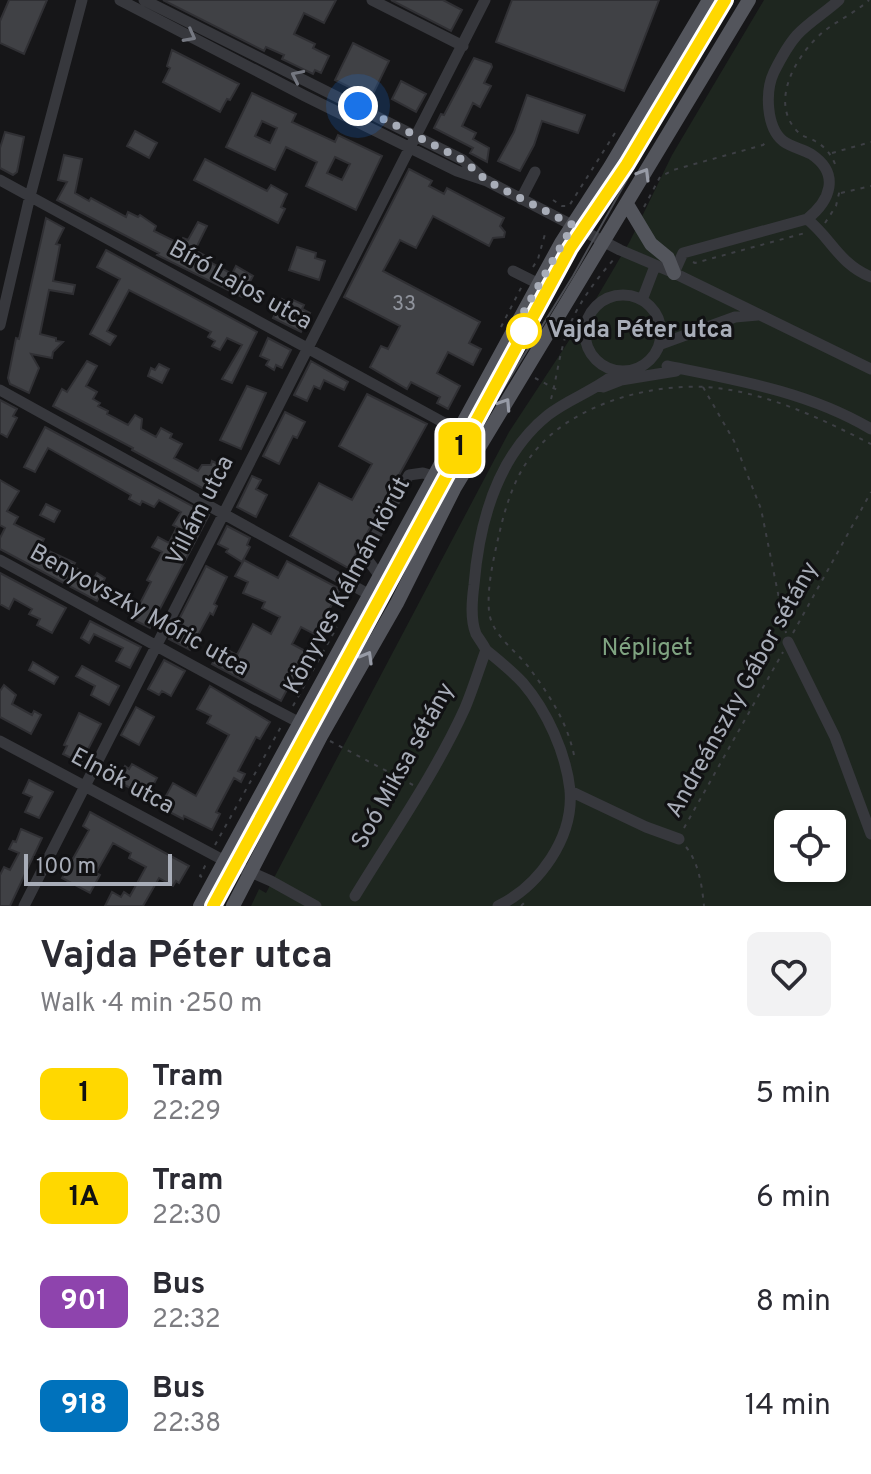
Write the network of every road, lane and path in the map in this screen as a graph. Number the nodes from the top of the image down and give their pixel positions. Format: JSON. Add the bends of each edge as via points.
{"nodes":[{"id":1,"x":82,"y":0,"type":"edge"},
{"id":2,"x":120,"y":0,"type":"edge"},
{"id":3,"x":144,"y":0,"type":"edge"},
{"id":4,"x":372,"y":0,"type":"edge"},
{"id":5,"x":485,"y":0,"type":"edge"},
{"id":6,"x":709,"y":0,"type":"edge"},
{"id":7,"x":749,"y":0,"type":"edge"},
{"id":8,"x":839,"y":0,"type":"edge"},
{"id":9,"x":463,"y":46,"type":"junction"},
{"id":10,"x":776,"y":132,"type":"junction"},
{"id":11,"x":416,"y":136,"type":"junction"},
{"id":12,"x":871,"y":142,"type":"edge"},
{"id":13,"x":410,"y":148,"type":"junction"},
{"id":14,"x":815,"y":157,"type":"junction"},
{"id":15,"x":535,"y":172,"type":"dead end"},
{"id":16,"x":0,"y":180,"type":"edge"},
{"id":17,"x":487,"y":181,"type":"junction"},
{"id":18,"x":871,"y":186,"type":"edge"},
{"id":19,"x":30,"y":196,"type":"junction"},
{"id":20,"x":827,"y":198,"type":"junction"},
{"id":21,"x":521,"y":199,"type":"junction"},
{"id":22,"x":627,"y":204,"type":"junction"},
{"id":23,"x":807,"y":219,"type":"junction"},
{"id":24,"x":637,"y":221,"type":"junction"},
{"id":25,"x":573,"y":225,"type":"junction"},
{"id":26,"x":604,"y":241,"type":"junction"},
{"id":27,"x":572,"y":249,"type":"dead end"},
{"id":28,"x":620,"y":250,"type":"junction"},
{"id":29,"x":571,"y":260,"type":"junction"},
{"id":30,"x":576,"y":263,"type":"dead end"},
{"id":31,"x":655,"y":266,"type":"junction"},
{"id":32,"x":513,"y":271,"type":"dead end"},
{"id":33,"x":674,"y":273,"type":"junction"},
{"id":34,"x":871,"y":277,"type":"edge"},
{"id":35,"x":539,"y":284,"type":"junction"},
{"id":36,"x":642,"y":300,"type":"junction"},
{"id":37,"x":759,"y":315,"type":"junction"},
{"id":38,"x":0,"y":325,"type":"edge"},
{"id":39,"x":661,"y":344,"type":"junction"},
{"id":40,"x":308,"y":348,"type":"junction"},
{"id":41,"x":514,"y":366,"type":"dead end"},
{"id":42,"x":667,"y":366,"type":"dead end"},
{"id":43,"x":871,"y":369,"type":"edge"},
{"id":44,"x":688,"y":370,"type":"junction"},
{"id":45,"x":611,"y":377,"type":"dead end"},
{"id":46,"x":534,"y":378,"type":"dead end"},
{"id":47,"x":703,"y":387,"type":"junction"},
{"id":48,"x":554,"y":389,"type":"junction"},
{"id":49,"x":0,"y":390,"type":"edge"},
{"id":50,"x":593,"y":390,"type":"junction"},
{"id":51,"x":575,"y":398,"type":"junction"},
{"id":52,"x":547,"y":416,"type":"junction"},
{"id":53,"x":871,"y":429,"type":"edge"},
{"id":54,"x":459,"y":431,"type":"junction"},
{"id":55,"x":871,"y":444,"type":"edge"},
{"id":56,"x":433,"y":476,"type":"junction"},
{"id":57,"x":871,"y":492,"type":"edge"},
{"id":58,"x":224,"y":513,"type":"junction"},
{"id":59,"x":0,"y":560,"type":"edge"},
{"id":60,"x":379,"y":575,"type":"junction"},
{"id":61,"x":370,"y":595,"type":"junction"},
{"id":62,"x":489,"y":612,"type":"dead end"},
{"id":63,"x":788,"y":642,"type":"junction"},
{"id":64,"x":157,"y":645,"type":"junction"},
{"id":65,"x":486,"y":650,"type":"junction"},
{"id":66,"x":300,"y":723,"type":"junction"},
{"id":67,"x":321,"y":736,"type":"junction"},
{"id":68,"x":0,"y":741,"type":"edge"},
{"id":69,"x":84,"y":787,"type":"junction"},
{"id":70,"x":421,"y":789,"type":"junction"},
{"id":71,"x":570,"y":791,"type":"junction"},
{"id":72,"x":871,"y":834,"type":"edge"},
{"id":73,"x":679,"y":839,"type":"junction"},
{"id":74,"x":225,"y":861,"type":"junction"},
{"id":75,"x":250,"y":873,"type":"junction"},
{"id":76,"x":355,"y":896,"type":"dead end"},
{"id":77,"x":24,"y":906,"type":"edge"},
{"id":78,"x":200,"y":906,"type":"edge"},
{"id":79,"x":233,"y":906,"type":"edge"},
{"id":80,"x":316,"y":906,"type":"edge"},
{"id":81,"x":498,"y":906,"type":"edge"},
{"id":82,"x":704,"y":906,"type":"edge"}],
"edges":[{"from":1,"to":19,"type":"street"},
{"from":2,"to":13,"type":"street","one_way":true},
{"from":11,"to":3,"type":"street","one_way":true},
{"from":4,"to":9,"type":"street"},
{"from":5,"to":9,"type":"street","name":"Villám utca"},
{"from":6,"to":25,"type":"main road","name":"Könyves Kálmán körút"},
{"from":22,"to":7,"type":"main road","name":"Könyves Kálmán körút","one_way":true},
{"from":8,"to":10,"type":"street","via":[[797,36],[773,75],[769,115]]},
{"from":9,"to":11,"type":"street","name":"Villám utca"},
{"from":10,"to":14,"type":"street"},
{"from":10,"to":24,"type":"path","via":[[763,145],[660,177]]},
{"from":11,"to":13,"type":"street","name":"Villám utca"},
{"from":11,"to":17,"type":"street","via":[[463,160]]},
{"from":12,"to":14,"type":"path"},
{"from":13,"to":17,"type":"street"},
{"from":13,"to":40,"type":"street","name":"Villám utca"},
{"from":14,"to":20,"type":"street","via":[[828,174]]},
{"from":15,"to":21,"type":"street"},
{"from":16,"to":19,"type":"street","name":"Bíró Lajos utca"},
{"from":17,"to":21,"type":"street"},
{"from":18,"to":20,"type":"path"},
{"from":19,"to":38,"type":"street"},
{"from":19,"to":40,"type":"street","name":"Bíró Lajos utca"},
{"from":20,"to":23,"type":"street"},
{"from":21,"to":25,"type":"street"},
{"from":22,"to":24,"type":"main road"},
{"from":22,"to":26,"type":"main road","name":"Könyves Kálmán körút"},
{"from":23,"to":33,"type":"street","via":[[683,253]]},
{"from":23,"to":34,"type":"street","via":[[842,259]]},
{"from":24,"to":33,"type":"main road"},
{"from":25,"to":26,"type":"street"},
{"from":25,"to":35,"type":"main road","name":"Könyves Kálmán körút"},
{"from":26,"to":28,"type":"street"},
{"from":67,"to":26,"type":"main road","name":"Könyves Kálmán körút","one_way":true,"via":[[454,489]]},
{"from":27,"to":29,"type":"path","via":[[576,251]]},
{"from":28,"to":31,"type":"street"},
{"from":28,"to":48,"type":"path","via":[[572,320]]},
{"from":29,"to":30,"type":"path"},
{"from":29,"to":41,"type":"path"},
{"from":31,"to":33,"type":"street"},
{"from":31,"to":36,"type":"street"},
{"from":32,"to":35,"type":"street"},
{"from":33,"to":37,"type":"street"},
{"from":35,"to":54,"type":"main road","name":"Könyves Kálmán körút"},
{"from":36,"to":39,"type":"street","via":[[658,318]]},
{"from":36,"to":39,"type":"street","via":[[618,296],[592,308],[584,337],[590,352],[610,369],[625,370],[638,368]]},
{"from":37,"to":39,"type":"street","via":[[735,317]]},
{"from":37,"to":43,"type":"street"},
{"from":40,"to":54,"type":"street","name":"Bíró Lajos utca"},
{"from":40,"to":58,"type":"street","name":"Villám utca"},
{"from":42,"to":44,"type":"street"},
{"from":44,"to":50,"type":"street","via":[[621,380]]},
{"from":44,"to":53,"type":"street","via":[[816,403]]},
{"from":45,"to":50,"type":"street"},
{"from":46,"to":48,"type":"path"},
{"from":47,"to":55,"type":"path","via":[[760,398],[823,419]]},
{"from":47,"to":62,"type":"path","via":[[659,389],[617,400],[581,415],[534,452],[505,507]]},
{"from":47,"to":63,"type":"path","via":[[734,441],[761,509]]},
{"from":48,"to":51,"type":"path"},
{"from":48,"to":52,"type":"path"},
{"from":49,"to":58,"type":"street"},
{"from":50,"to":51,"type":"street"},
{"from":51,"to":52,"type":"street"},
{"from":52,"to":65,"type":"street","via":[[505,467],[484,520],[472,600],[475,632]]},
{"from":54,"to":56,"type":"main road","name":"Könyves Kálmán körút"},
{"from":56,"to":60,"type":"main road","name":"Könyves Kálmán körút"},
{"from":56,"to":60,"type":"street","via":[[409,475],[366,553]]},
{"from":57,"to":63,"type":"path","name":"Andreánszky Gábor sétány"},
{"from":58,"to":61,"type":"street"},
{"from":58,"to":64,"type":"street","name":"Villám utca"},
{"from":59,"to":64,"type":"street","name":"Benyovszky Móric utca"},
{"from":60,"to":61,"type":"main road","name":"Könyves Kálmán körút"},
{"from":61,"to":66,"type":"main road","name":"Könyves Kálmán körút"},
{"from":63,"to":72,"type":"street","via":[[835,737]]},
{"from":63,"to":73,"type":"path","name":"Andreánszky Gábor sétány"},
{"from":64,"to":66,"type":"street","name":"Benyovszky Móric utca"},
{"from":64,"to":69,"type":"street","name":"Villám utca"},
{"from":65,"to":70,"type":"street","name":"Soó Miksa sétány","via":[[465,708]]},
{"from":65,"to":71,"type":"street","via":[[522,682],[542,711]]},
{"from":66,"to":74,"type":"main road","name":"Könyves Kálmán körút"},
{"from":67,"to":70,"type":"path"},
{"from":67,"to":75,"type":"main road","name":"Könyves Kálmán körút"},
{"from":68,"to":69,"type":"street","name":"Elnök utca"},
{"from":69,"to":74,"type":"street","name":"Elnök utca"},
{"from":69,"to":77,"type":"street","name":"Villám utca"},
{"from":70,"to":76,"type":"street","name":"Soó Miksa sétány"},
{"from":71,"to":73,"type":"street"},
{"from":71,"to":81,"type":"street","via":[[551,860],[522,892]]},
{"from":73,"to":82,"type":"path","name":"Andreánszky Gábor sétány","via":[[696,866]]},
{"from":74,"to":75,"type":"street","name":"Elnök utca"},
{"from":74,"to":78,"type":"main road","name":"Könyves Kálmán körút"},
{"from":75,"to":79,"type":"main road","name":"Könyves Kálmán körút"},
{"from":75,"to":80,"type":"street","name":"Elnök utca"}]}
